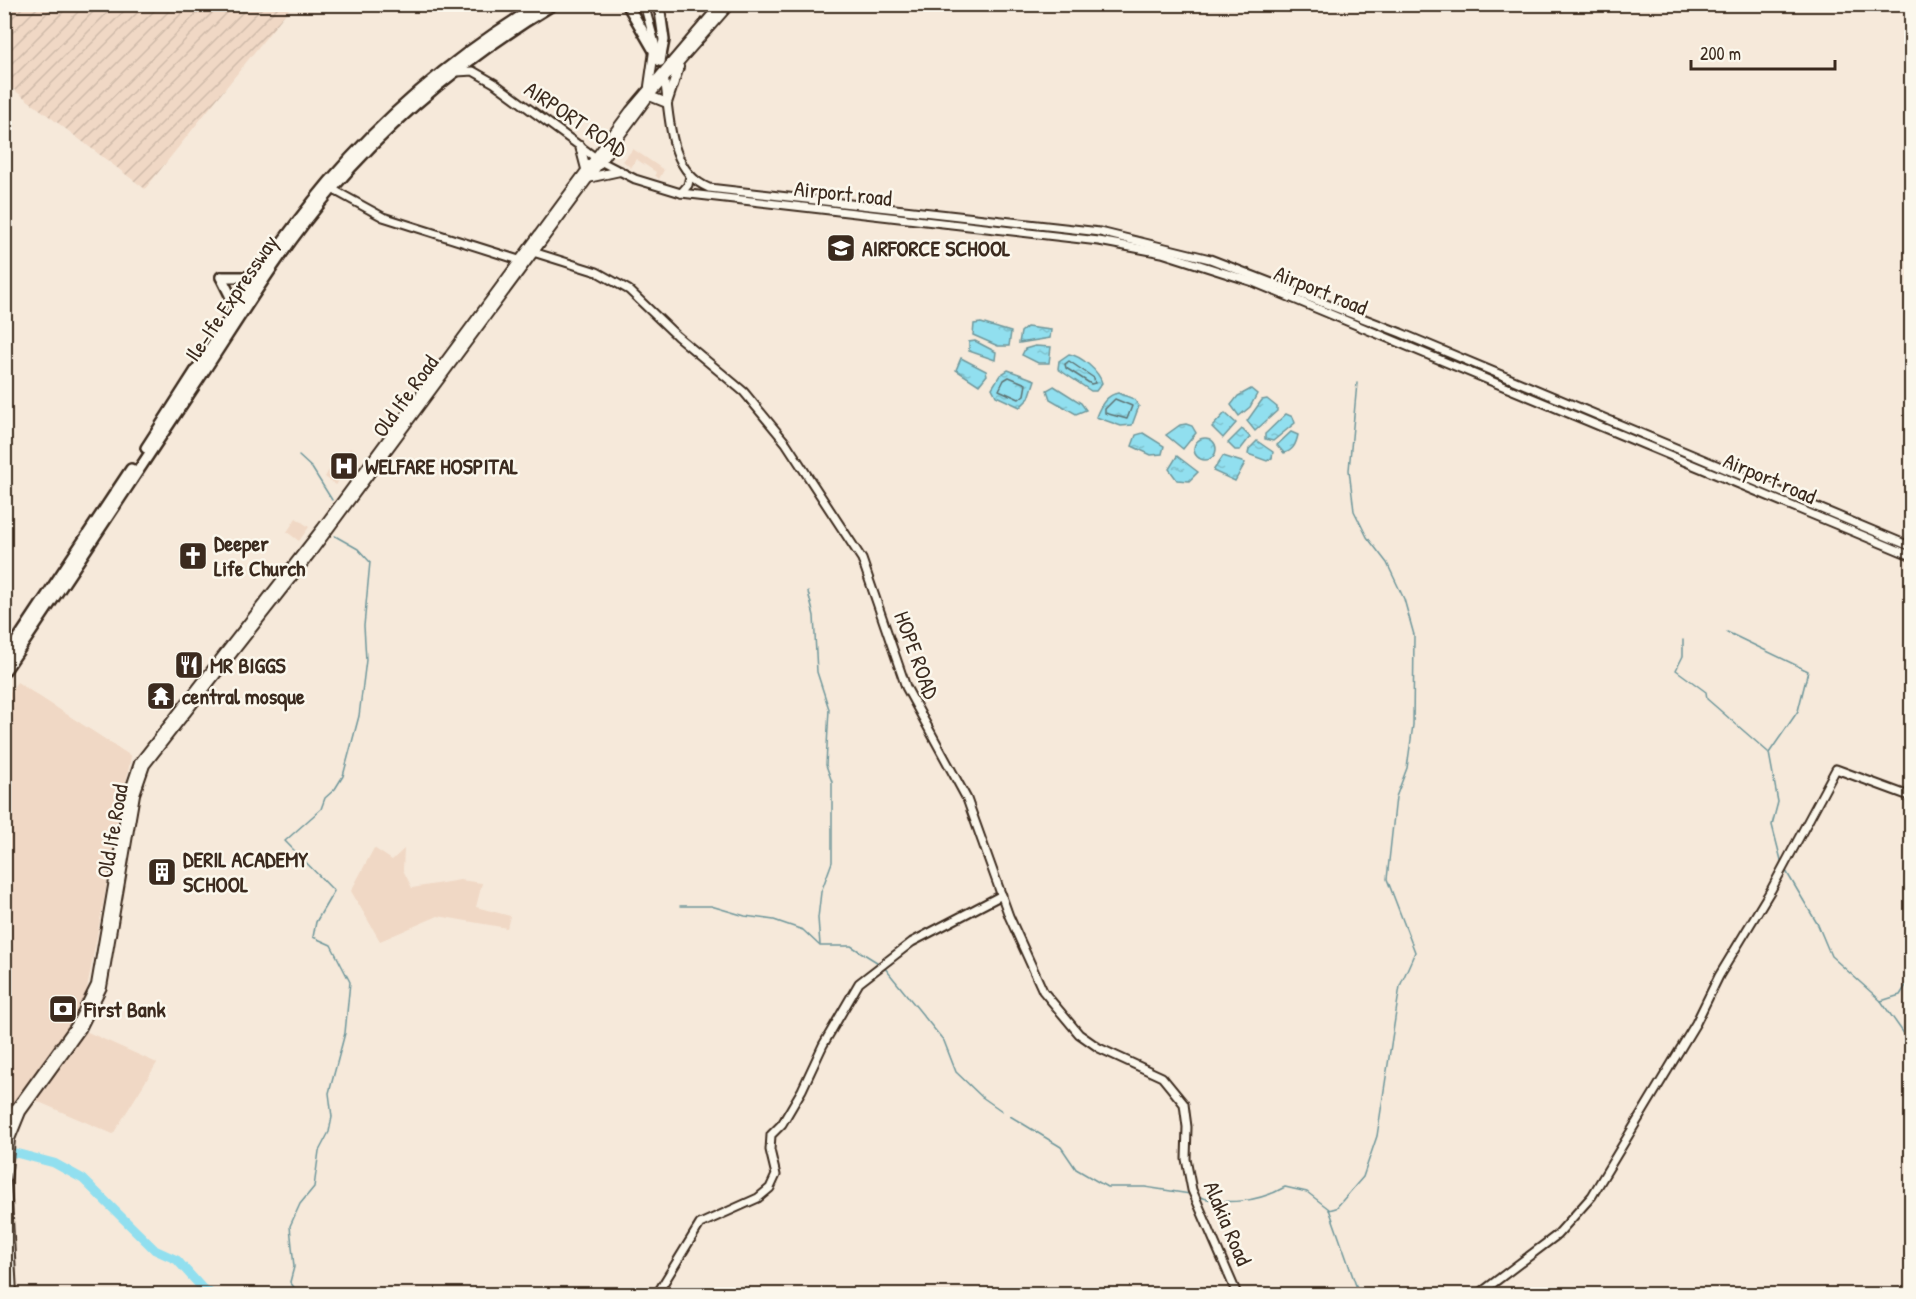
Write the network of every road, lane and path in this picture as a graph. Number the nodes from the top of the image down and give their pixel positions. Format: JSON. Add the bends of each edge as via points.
{"nodes":[{"id":1,"x":541,"y":4,"type":"edge"},
{"id":2,"x":627,"y":4,"type":"edge"},
{"id":3,"x":644,"y":4,"type":"edge"},
{"id":4,"x":659,"y":4,"type":"edge"},
{"id":5,"x":721,"y":4,"type":"edge"},
{"id":6,"x":730,"y":4,"type":"edge"},
{"id":7,"x":553,"y":5,"type":"edge"},
{"id":8,"x":663,"y":48,"type":"junction"},
{"id":9,"x":654,"y":51,"type":"junction"},
{"id":10,"x":681,"y":55,"type":"junction"},
{"id":11,"x":660,"y":61,"type":"junction"},
{"id":12,"x":454,"y":72,"type":"junction"},
{"id":13,"x":663,"y":75,"type":"junction"},
{"id":14,"x":647,"y":93,"type":"junction"},
{"id":15,"x":667,"y":103,"type":"junction"},
{"id":16,"x":580,"y":146,"type":"junction"},
{"id":17,"x":597,"y":159,"type":"junction"},
{"id":18,"x":586,"y":169,"type":"junction"},
{"id":19,"x":620,"y":171,"type":"junction"},
{"id":20,"x":690,"y":176,"type":"junction"},
{"id":21,"x":588,"y":178,"type":"junction"},
{"id":22,"x":332,"y":189,"type":"junction"},
{"id":23,"x":681,"y":193,"type":"junction"},
{"id":24,"x":812,"y":204,"type":"junction"},
{"id":25,"x":533,"y":252,"type":"junction"},
{"id":26,"x":519,"y":260,"type":"junction"},
{"id":27,"x":263,"y":272,"type":"junction"},
{"id":28,"x":1296,"y":295,"type":"junction"},
{"id":29,"x":234,"y":314,"type":"junction"},
{"id":30,"x":1467,"y":363,"type":"junction"},
{"id":31,"x":1464,"y":371,"type":"junction"},
{"id":32,"x":367,"y":473,"type":"junction"},
{"id":33,"x":1763,"y":491,"type":"junction"},
{"id":34,"x":1911,"y":546,"type":"edge"},
{"id":35,"x":1911,"y":556,"type":"edge"},
{"id":36,"x":4,"y":660,"type":"edge"},
{"id":37,"x":4,"y":672,"type":"edge"},
{"id":38,"x":1911,"y":797,"type":"edge"},
{"id":39,"x":1002,"y":895,"type":"junction"},
{"id":40,"x":19,"y":1110,"type":"junction"},
{"id":41,"x":4,"y":1136,"type":"edge"},
{"id":42,"x":7,"y":1155,"type":"edge"},
{"id":43,"x":1187,"y":1166,"type":"joint"},
{"id":44,"x":4,"y":1247,"type":"edge"},
{"id":45,"x":6,"y":1294,"type":"edge"},
{"id":46,"x":12,"y":1294,"type":"edge"},
{"id":47,"x":657,"y":1294,"type":"edge"},
{"id":48,"x":1237,"y":1294,"type":"edge"},
{"id":49,"x":1479,"y":1294,"type":"edge"}],
"edges":[{"from":1,"to":27,"type":"highway","name":"Ile-Ife Expressway","via":[[440,73],[389,119],[328,183]]},
{"from":2,"to":9,"type":"highway"},
{"from":3,"to":11,"type":"main road"},
{"from":4,"to":8,"type":"highway"},
{"from":5,"to":10,"type":"main road","name":"Old Ife Road"},
{"from":6,"to":10,"type":"main road","name":"Old Ife Road"},
{"from":7,"to":12,"type":"highway","name":"Ile-Ife Expressway"},
{"from":8,"to":10,"type":"main road"},
{"from":8,"to":11,"type":"highway"},
{"from":9,"to":11,"type":"highway"},
{"from":9,"to":14,"type":"main road"},
{"from":10,"to":13,"type":"main road","name":"Old Ife Road"},
{"from":10,"to":15,"type":"main road"},
{"from":11,"to":13,"type":"main road"},
{"from":12,"to":16,"type":"main road","name":"AIRPORT ROAD","via":[[473,71],[487,79]]},
{"from":12,"to":22,"type":"highway","name":"Ile-Ife Expressway","via":[[409,110]]},
{"from":13,"to":14,"type":"main road","name":"Old Ife Road"},
{"from":13,"to":15,"type":"main road"},
{"from":14,"to":15,"type":"main road"},
{"from":14,"to":17,"type":"main road","name":"Old Ife Road"},
{"from":15,"to":20,"type":"main road","via":[[678,156]]},
{"from":16,"to":17,"type":"main road","name":"AIRPORT ROAD"},
{"from":16,"to":18,"type":"main road"},
{"from":17,"to":18,"type":"main road","name":"Old Ife Road"},
{"from":17,"to":19,"type":"main road","name":"AIRPORT ROAD"},
{"from":17,"to":21,"type":"main road","name":"Old Ife Road"},
{"from":18,"to":26,"type":"main road","name":"Old Ife Road"},
{"from":19,"to":21,"type":"main road"},
{"from":19,"to":23,"type":"main road","name":"AIRPORT ROAD"},
{"from":20,"to":23,"type":"main road"},
{"from":20,"to":24,"type":"main road","name":"Airport road","via":[[709,188]]},
{"from":21,"to":25,"type":"main road","name":"Old Ife Road"},
{"from":22,"to":26,"type":"main road","via":[[383,217]]},
{"from":22,"to":37,"type":"highway","name":"Ile-Ife Expressway","via":[[271,271]]},
{"from":23,"to":24,"type":"main road","name":"Airport road"},
{"from":24,"to":28,"type":"main road","name":"Airport road","via":[[1109,243],[1197,262]]},
{"from":25,"to":32,"type":"main road","name":"Old Ife Road"},
{"from":25,"to":39,"type":"main road","name":"HOPE ROAD","via":[[597,272],[629,290],[744,392],[774,426],[862,559],[906,687],[969,803]]},
{"from":26,"to":32,"type":"main road","name":"Old Ife Road"},
{"from":27,"to":29,"type":"highway","name":"Ile-Ife Expressway"},
{"from":27,"to":29,"type":"highway","via":[[249,277],[221,277],[231,295]]},
{"from":28,"to":30,"type":"main road","name":"Airport road"},
{"from":28,"to":31,"type":"main road","name":"Airport road"},
{"from":29,"to":36,"type":"highway","name":"Ile-Ife Expressway"},
{"from":30,"to":31,"type":"main road"},
{"from":30,"to":33,"type":"main road","name":"Airport road"},
{"from":31,"to":33,"type":"main road","name":"Airport road"},
{"from":32,"to":40,"type":"main road","name":"Old Ife Road","via":[[145,765],[135,794],[112,916],[106,973],[97,1001],[81,1029]]},
{"from":33,"to":34,"type":"main road","name":"Airport road"},
{"from":33,"to":35,"type":"main road","name":"Airport road"},
{"from":38,"to":49,"type":"main road","via":[[1836,769],[1686,1040],[1585,1207],[1557,1235]]},
{"from":39,"to":43,"type":"main road","name":"HOPE ROAD","via":[[1038,981],[1067,1022],[1093,1045],[1153,1071],[1176,1091],[1186,1116]]},
{"from":39,"to":47,"type":"main road","via":[[947,926],[920,936],[864,978],[848,1000],[782,1124],[771,1135],[776,1175],[770,1188],[758,1198],[700,1224]]},
{"from":40,"to":41,"type":"main road","name":"Old Ife Road"},
{"from":40,"to":42,"type":"main road","name":"Old Ife Road"},
{"from":42,"to":46,"type":"main road","name":"Old Ife Road"},
{"from":43,"to":48,"type":"main road","name":"Alakia Road","via":[[1195,1200]]},
{"from":44,"to":45,"type":"main road"}]}
